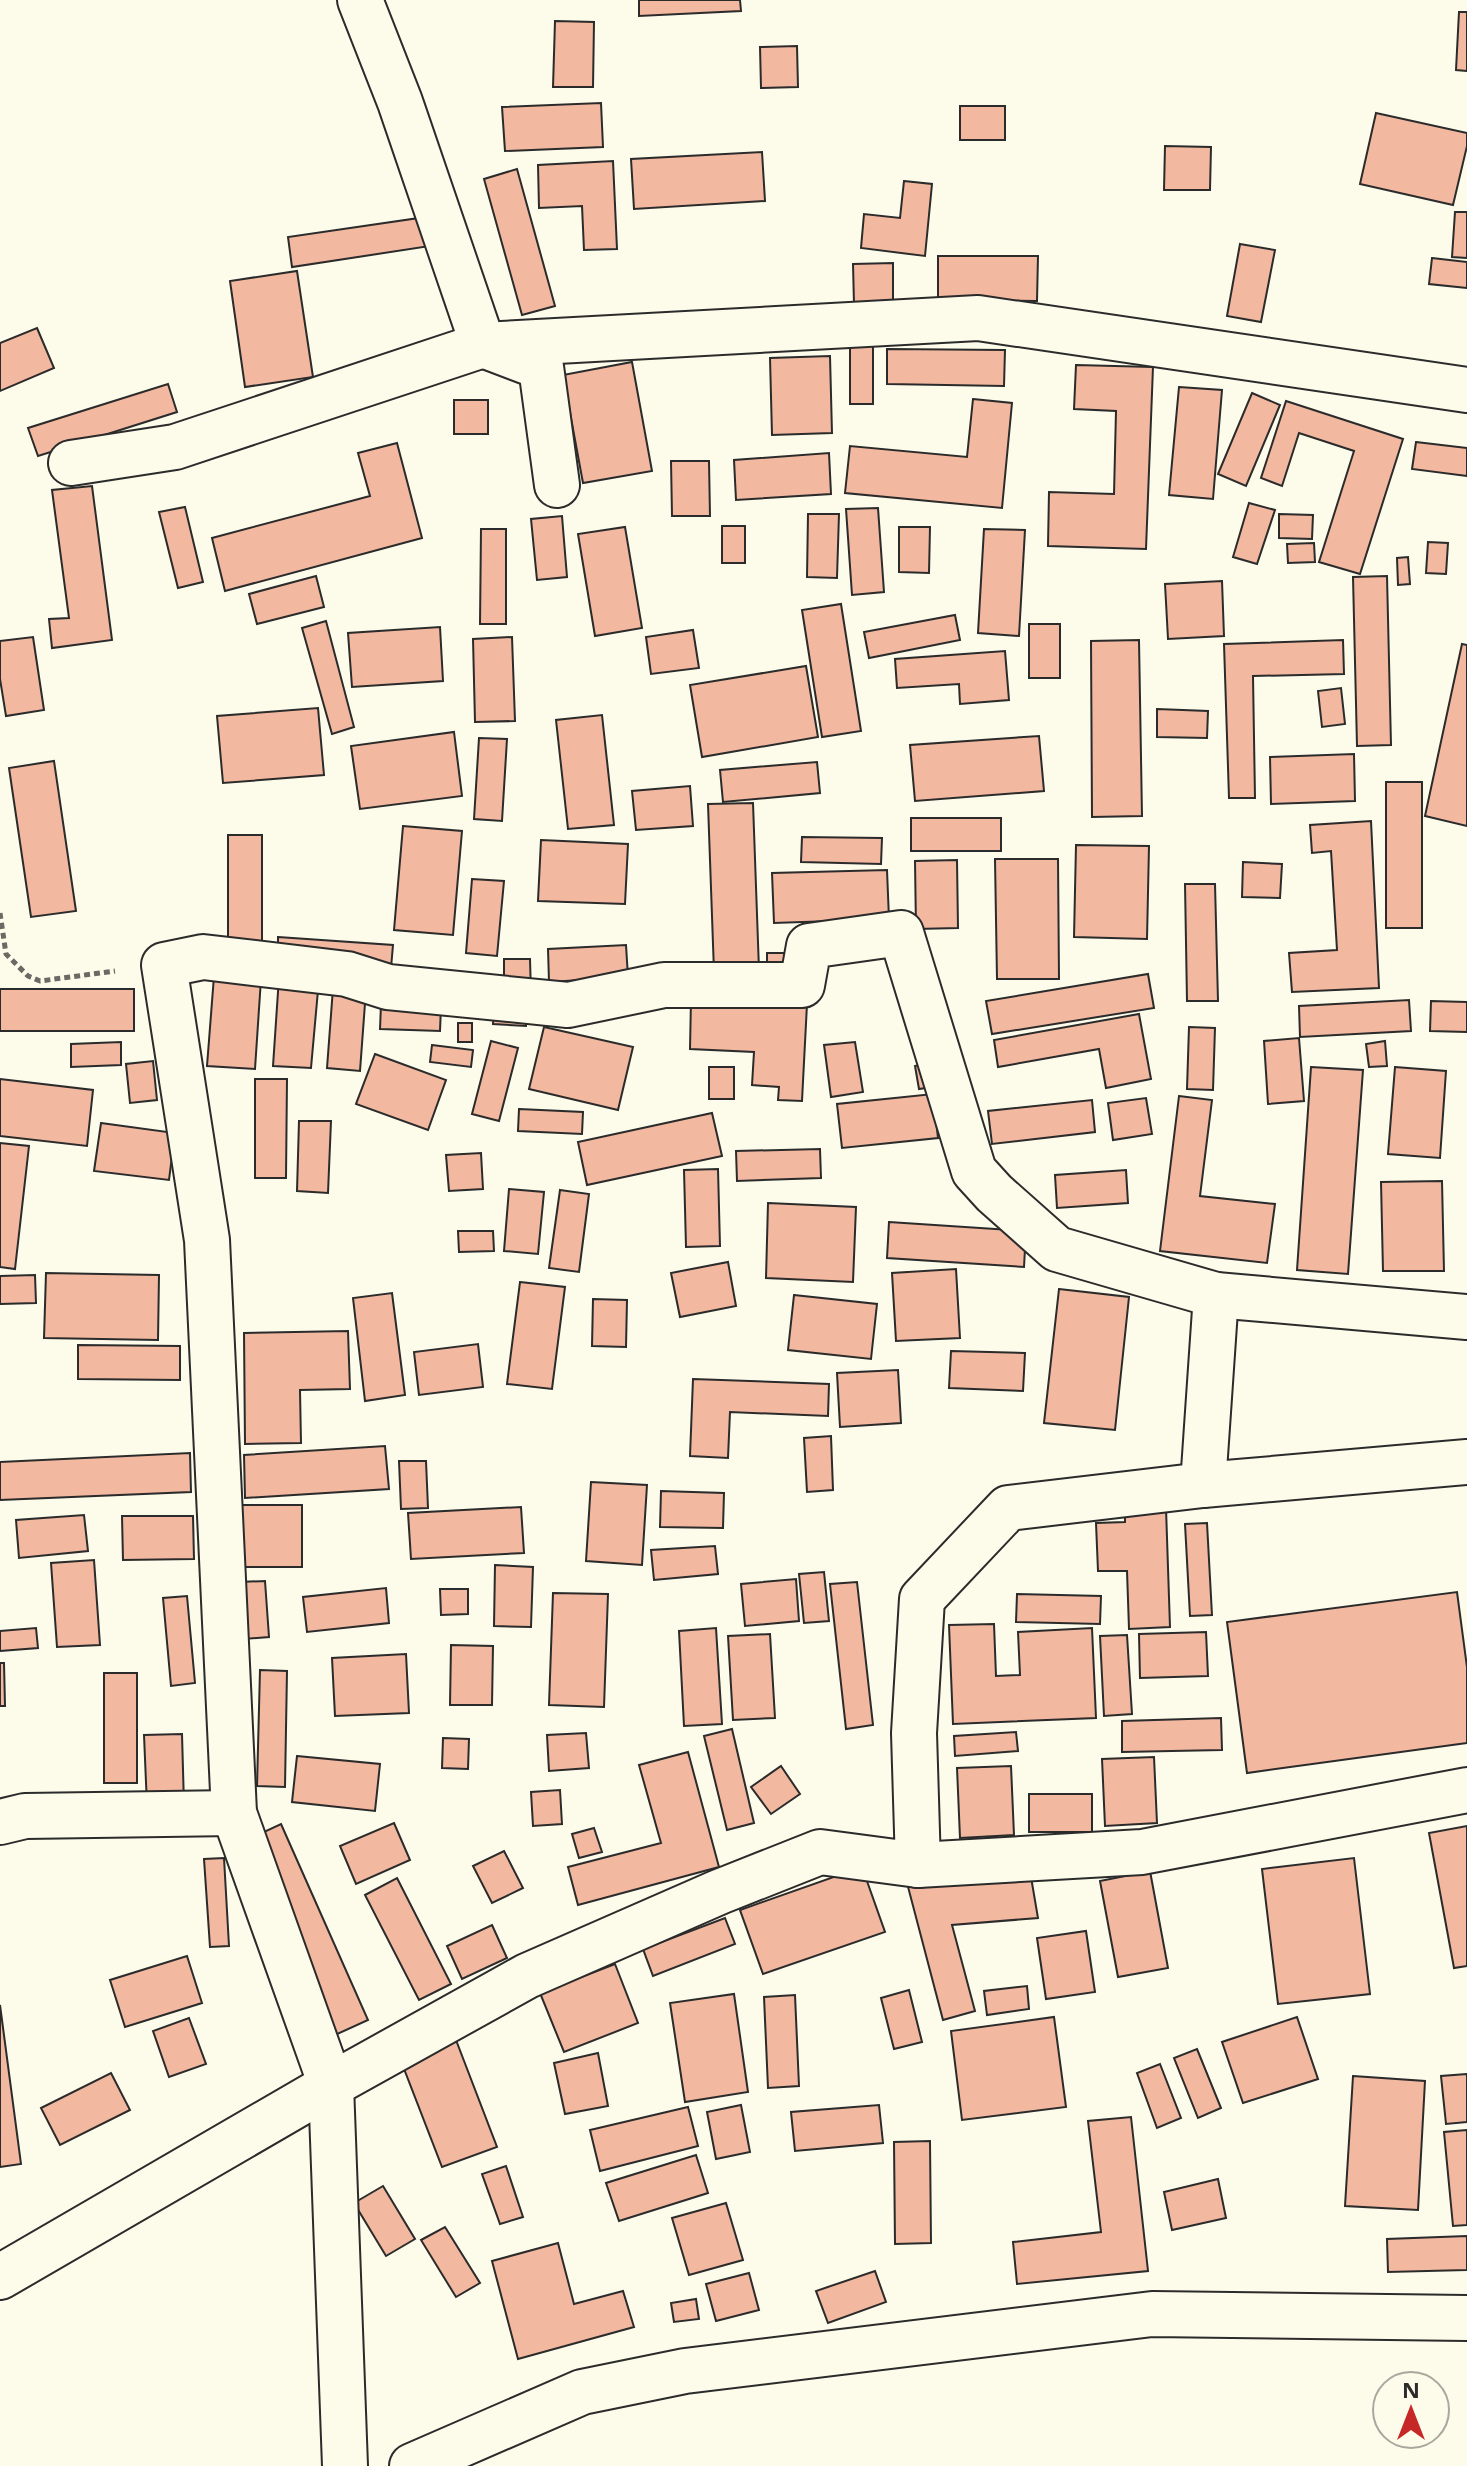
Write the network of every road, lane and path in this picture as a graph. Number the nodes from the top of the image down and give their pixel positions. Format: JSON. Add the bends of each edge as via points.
{"nodes":[{"id":1,"x":360,"y":0,"type":"edge"},
{"id":2,"x":483,"y":345,"type":"junction"},
{"id":3,"x":1467,"y":390,"type":"edge"},
{"id":4,"x":71,"y":463,"type":"dead end"},
{"id":5,"x":557,"y":485,"type":"dead end"},
{"id":6,"x":0,"y":913,"type":"edge"},
{"id":7,"x":164,"y":965,"type":"junction"},
{"id":8,"x":1216,"y":1295,"type":"junction"},
{"id":9,"x":1467,"y":1317,"type":"edge"},
{"id":10,"x":1467,"y":1462,"type":"edge"},
{"id":11,"x":1203,"y":1485,"type":"junction"},
{"id":12,"x":1467,"y":1790,"type":"edge"},
{"id":13,"x":234,"y":1813,"type":"junction"},
{"id":14,"x":0,"y":1822,"type":"edge"},
{"id":15,"x":918,"y":1865,"type":"junction"},
{"id":16,"x":331,"y":2085,"type":"junction"},
{"id":17,"x":0,"y":2277,"type":"edge"},
{"id":18,"x":1467,"y":2318,"type":"edge"},
{"id":19,"x":345,"y":2466,"type":"edge"},
{"id":20,"x":412,"y":2466,"type":"edge"}],
"edges":[{"from":1,"to":2,"type":"street"},
{"from":2,"to":3,"type":"street","via":[[978,318]]},
{"from":2,"to":4,"type":"street","via":[[175,447]]},
{"from":2,"to":5,"type":"street","via":[[541,367]]},
{"from":6,"to":7,"type":"path","via":[[6,954],[17,968],[40,981]]},
{"from":7,"to":8,"type":"street","via":[[203,957],[347,974],[388,987],[568,1005],[664,985],[802,985],[809,946],[901,933],[974,1171],[1057,1249]]},
{"from":7,"to":13,"type":"street","via":[[207,1240]]},
{"from":8,"to":9,"type":"street"},
{"from":8,"to":11,"type":"street"},
{"from":10,"to":11,"type":"street"},
{"from":11,"to":15,"type":"street","via":[[1008,1508],[922,1599],[914,1733]]},
{"from":12,"to":15,"type":"street","via":[[1142,1852]]},
{"from":13,"to":14,"type":"street","via":[[25,1816]]},
{"from":13,"to":16,"type":"street"},
{"from":15,"to":16,"type":"street","via":[[820,1852],[527,1976]]},
{"from":16,"to":17,"type":"street"},
{"from":16,"to":19,"type":"street"},
{"from":18,"to":20,"type":"street","via":[[1152,2314],[685,2371],[582,2392]]}]}
